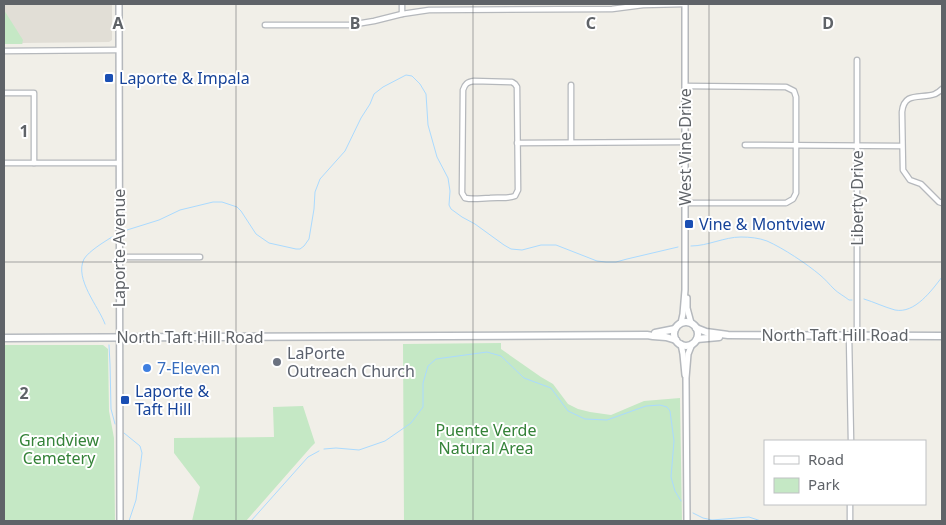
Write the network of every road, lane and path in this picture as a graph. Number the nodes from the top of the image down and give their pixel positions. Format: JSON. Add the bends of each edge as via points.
{"nodes":[{"id":1,"x":119,"y":4,"type":"edge"},
{"id":2,"x":402,"y":4,"type":"edge"},
{"id":3,"x":685,"y":4,"type":"edge"},
{"id":4,"x":402,"y":14,"type":"junction"},
{"id":5,"x":265,"y":25,"type":"dead end"},
{"id":6,"x":119,"y":50,"type":"junction"},
{"id":7,"x":4,"y":51,"type":"edge"},
{"id":8,"x":857,"y":60,"type":"dead end"},
{"id":9,"x":570,"y":85,"type":"dead end"},
{"id":10,"x":685,"y":86,"type":"junction"},
{"id":11,"x":942,"y":90,"type":"edge"},
{"id":12,"x":4,"y":93,"type":"edge"},
{"id":13,"x":571,"y":142,"type":"junction"},
{"id":14,"x":684,"y":142,"type":"junction"},
{"id":15,"x":517,"y":143,"type":"junction"},
{"id":16,"x":745,"y":145,"type":"dead end"},
{"id":17,"x":796,"y":146,"type":"junction"},
{"id":18,"x":857,"y":146,"type":"junction"},
{"id":19,"x":902,"y":146,"type":"junction"},
{"id":20,"x":120,"y":162,"type":"junction"},
{"id":21,"x":4,"y":163,"type":"edge"},
{"id":22,"x":34,"y":163,"type":"junction"},
{"id":23,"x":685,"y":203,"type":"junction"},
{"id":24,"x":942,"y":203,"type":"edge"},
{"id":25,"x":119,"y":257,"type":"junction"},
{"id":26,"x":200,"y":257,"type":"dead end"},
{"id":27,"x":685,"y":290,"type":"junction"},
{"id":28,"x":681,"y":323,"type":"junction"},
{"id":29,"x":694,"y":326,"type":"junction"},
{"id":30,"x":675,"y":329,"type":"junction"},
{"id":31,"x":728,"y":334,"type":"junction"},
{"id":32,"x":647,"y":335,"type":"junction"},
{"id":33,"x":849,"y":336,"type":"junction"},
{"id":34,"x":857,"y":336,"type":"junction"},
{"id":35,"x":942,"y":336,"type":"edge"},
{"id":36,"x":119,"y":337,"type":"junction"},
{"id":37,"x":4,"y":338,"type":"edge"},
{"id":38,"x":697,"y":339,"type":"junction"},
{"id":39,"x":678,"y":342,"type":"junction"},
{"id":40,"x":692,"y":344,"type":"junction"},
{"id":41,"x":686,"y":378,"type":"junction"},
{"id":42,"x":851,"y":440,"type":"edge"},
{"id":43,"x":850,"y":505,"type":"edge"},
{"id":44,"x":120,"y":521,"type":"edge"},
{"id":45,"x":687,"y":521,"type":"edge"},
{"id":46,"x":850,"y":521,"type":"edge"}],
"edges":[{"from":1,"to":6,"type":"street","name":"Laporte Avenue"},
{"from":2,"to":4,"type":"street"},
{"from":3,"to":4,"type":"street","via":[[612,9],[429,10]]},
{"from":3,"to":10,"type":"street","name":"West Vine Drive"},
{"from":4,"to":5,"type":"street","via":[[350,25]]},
{"from":6,"to":7,"type":"street"},
{"from":6,"to":20,"type":"street","name":"Laporte Avenue"},
{"from":8,"to":18,"type":"street","name":"Liberty Drive"},
{"from":9,"to":13,"type":"street"},
{"from":10,"to":14,"type":"street","name":"West Vine Drive"},
{"from":10,"to":17,"type":"street","via":[[786,87],[792,90],[796,97]]},
{"from":11,"to":19,"type":"street","via":[[906,101],[902,112]]},
{"from":12,"to":22,"type":"street","via":[[34,92]]},
{"from":13,"to":14,"type":"street"},
{"from":13,"to":15,"type":"street"},
{"from":14,"to":23,"type":"street","name":"West Vine Drive"},
{"from":15,"to":15,"type":"street","via":[[518,190],[515,196],[465,198],[462,193],[462,90],[468,82],[508,81],[515,84],[518,92]]},
{"from":16,"to":17,"type":"street"},
{"from":17,"to":18,"type":"street"},
{"from":17,"to":23,"type":"street","via":[[796,193],[786,204]]},
{"from":18,"to":19,"type":"street"},
{"from":18,"to":34,"type":"street","name":"Liberty Drive"},
{"from":19,"to":24,"type":"street","via":[[903,170],[907,177],[921,184]]},
{"from":20,"to":22,"type":"street"},
{"from":20,"to":25,"type":"street","name":"Laporte Avenue"},
{"from":21,"to":22,"type":"street"},
{"from":23,"to":27,"type":"street","name":"West Vine Drive"},
{"from":25,"to":26,"type":"street"},
{"from":25,"to":36,"type":"street","name":"Laporte Avenue"},
{"from":27,"to":28,"type":"street","name":"West Vine Drive"},
{"from":27,"to":29,"type":"street","name":"West Vine Drive"},
{"from":28,"to":29,"type":"main road"},
{"from":28,"to":30,"type":"main road"},
{"from":29,"to":31,"type":"main road","name":"North Taft Hill Road","via":[[706,332]]},
{"from":29,"to":38,"type":"main road","name":"West Vine Drive"},
{"from":30,"to":32,"type":"main road","name":"North Taft Hill Road"},
{"from":30,"to":39,"type":"main road"},
{"from":31,"to":33,"type":"main road","name":"North Taft Hill Road"},
{"from":31,"to":38,"type":"main road","name":"North Taft Hill Road"},
{"from":32,"to":36,"type":"main road","name":"North Taft Hill Road"},
{"from":32,"to":39,"type":"main road","name":"North Taft Hill Road"},
{"from":33,"to":34,"type":"main road","name":"North Taft Hill Road"},
{"from":33,"to":42,"type":"street"},
{"from":34,"to":35,"type":"main road","name":"North Taft Hill Road"},
{"from":36,"to":37,"type":"main road","name":"North Taft Hill Road"},
{"from":36,"to":44,"type":"street","name":"Laporte Avenue"},
{"from":38,"to":40,"type":"main road"},
{"from":39,"to":40,"type":"main road"},
{"from":39,"to":41,"type":"street"},
{"from":40,"to":41,"type":"street"},
{"from":41,"to":45,"type":"street"},
{"from":43,"to":46,"type":"street"}]}
